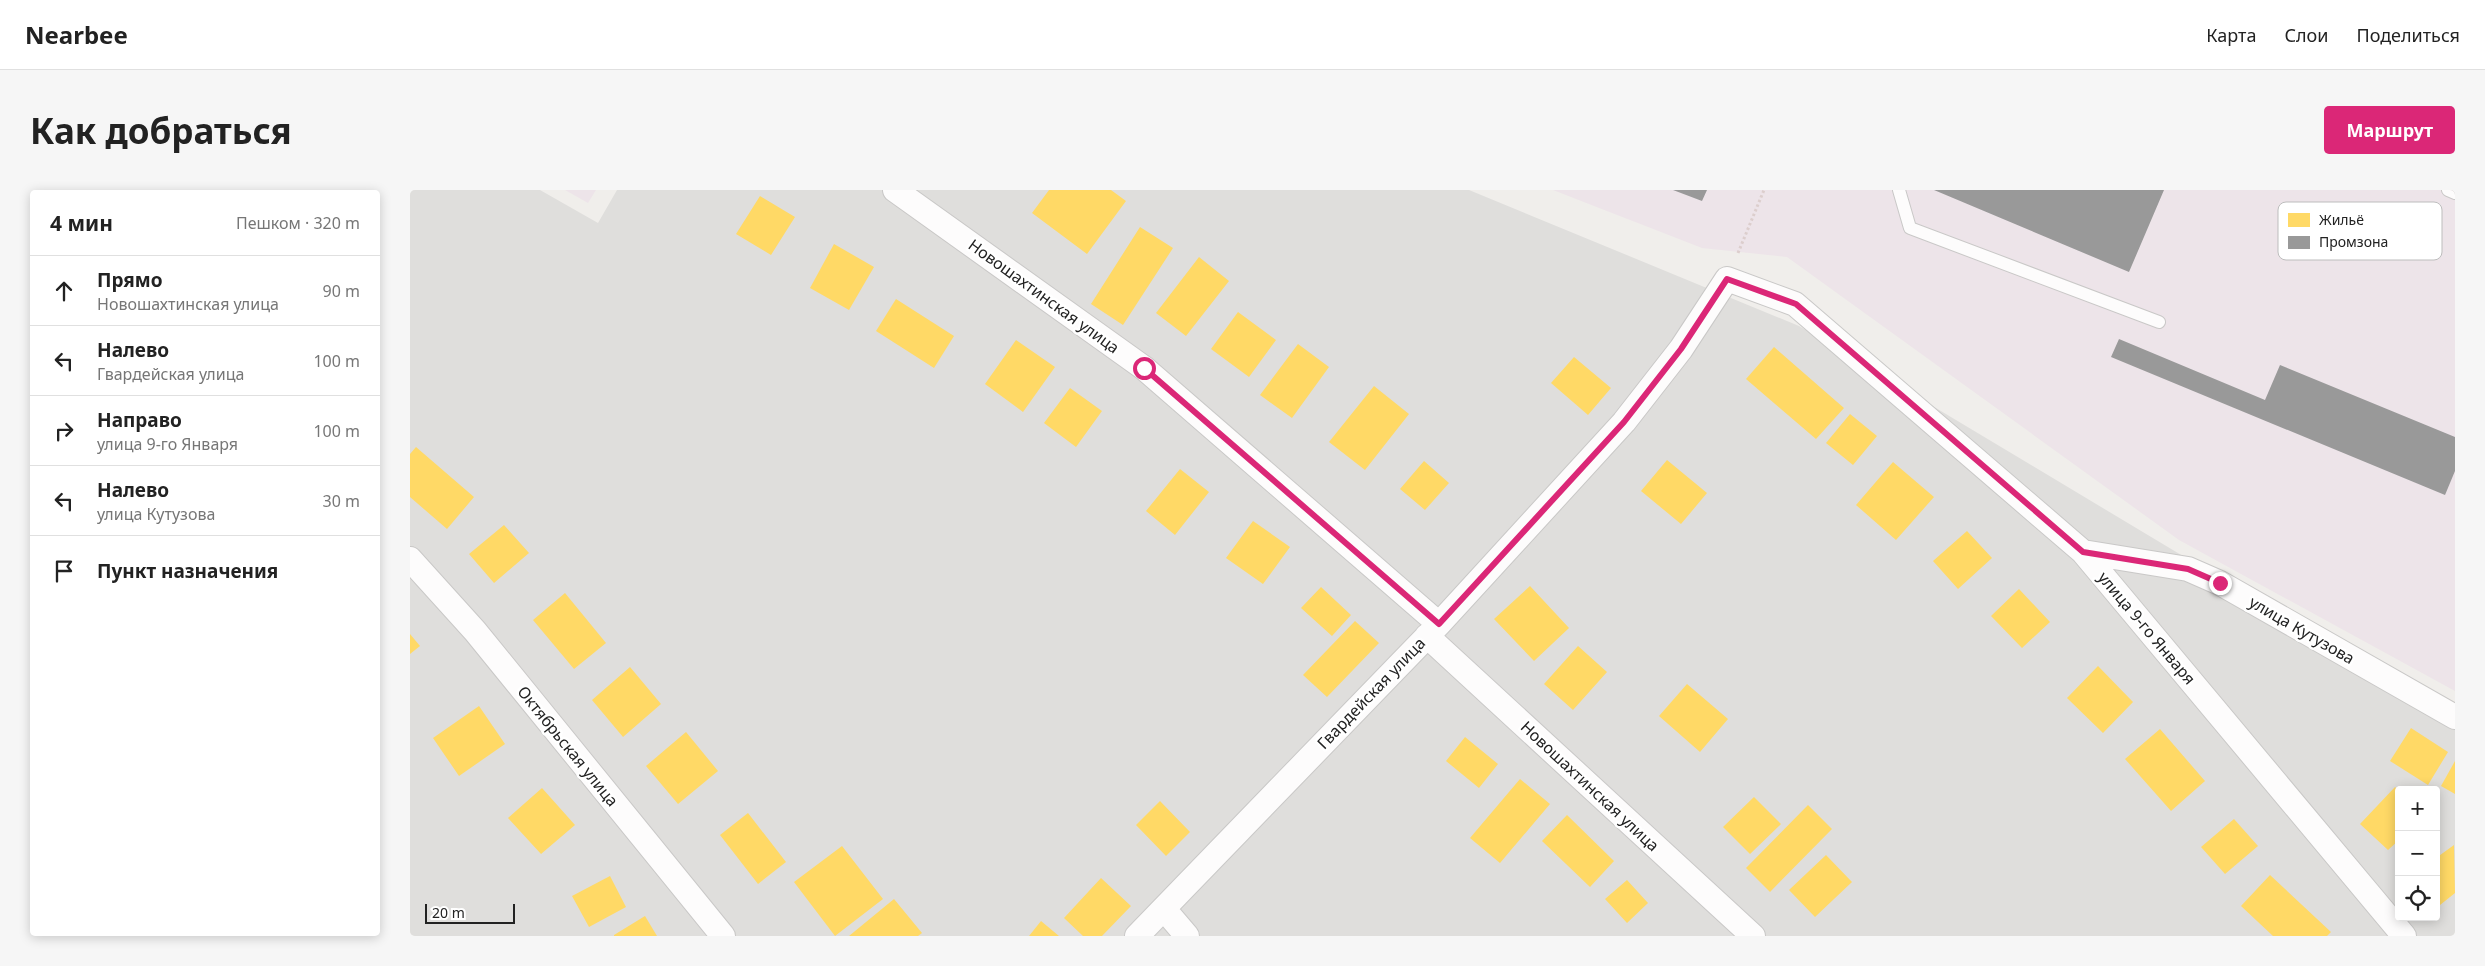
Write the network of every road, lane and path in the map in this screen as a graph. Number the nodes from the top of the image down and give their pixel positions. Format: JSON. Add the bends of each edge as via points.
{"nodes":[{"id":1,"x":895,"y":190,"type":"edge"},
{"id":2,"x":1764,"y":190,"type":"edge"},
{"id":3,"x":1899,"y":190,"type":"edge"},
{"id":4,"x":2448,"y":190,"type":"edge"},
{"id":5,"x":2455,"y":193,"type":"edge"},
{"id":6,"x":1727,"y":279,"type":"junction"},
{"id":7,"x":2159,"y":322,"type":"dead end"},
{"id":8,"x":2083,"y":552,"type":"junction"},
{"id":9,"x":410,"y":559,"type":"edge"},
{"id":10,"x":1433,"y":630,"type":"junction"},
{"id":11,"x":2455,"y":717,"type":"edge"},
{"id":12,"x":1164,"y":909,"type":"junction"},
{"id":13,"x":723,"y":936,"type":"edge"},
{"id":14,"x":1137,"y":936,"type":"edge"},
{"id":15,"x":1187,"y":936,"type":"edge"},
{"id":16,"x":1752,"y":936,"type":"edge"},
{"id":17,"x":2404,"y":936,"type":"edge"}],
"edges":[{"from":1,"to":10,"type":"street","name":"Новошахтинская улица","via":[[1144,368]]},
{"from":2,"to":6,"type":"path"},
{"from":3,"to":7,"type":"lane","via":[[1910,228]]},
{"from":4,"to":5,"type":"lane"},
{"from":6,"to":8,"type":"street","name":"улица 9-го Января","via":[[1796,304]]},
{"from":6,"to":10,"type":"street","name":"Гвардейская улица","via":[[1681,349],[1624,422]]},
{"from":8,"to":11,"type":"street","name":"улица Кутузова","via":[[2188,569],[2220,583]]},
{"from":8,"to":17,"type":"street","name":"улица 9-го Января"},
{"from":9,"to":13,"type":"street","name":"Октябрьская улица","via":[[475,631]]},
{"from":10,"to":12,"type":"street","name":"Гвардейская улица"},
{"from":10,"to":16,"type":"street","name":"Новошахтинская улица"},
{"from":12,"to":14,"type":"street","name":"Гвардейская улица"},
{"from":12,"to":15,"type":"street"}]}
